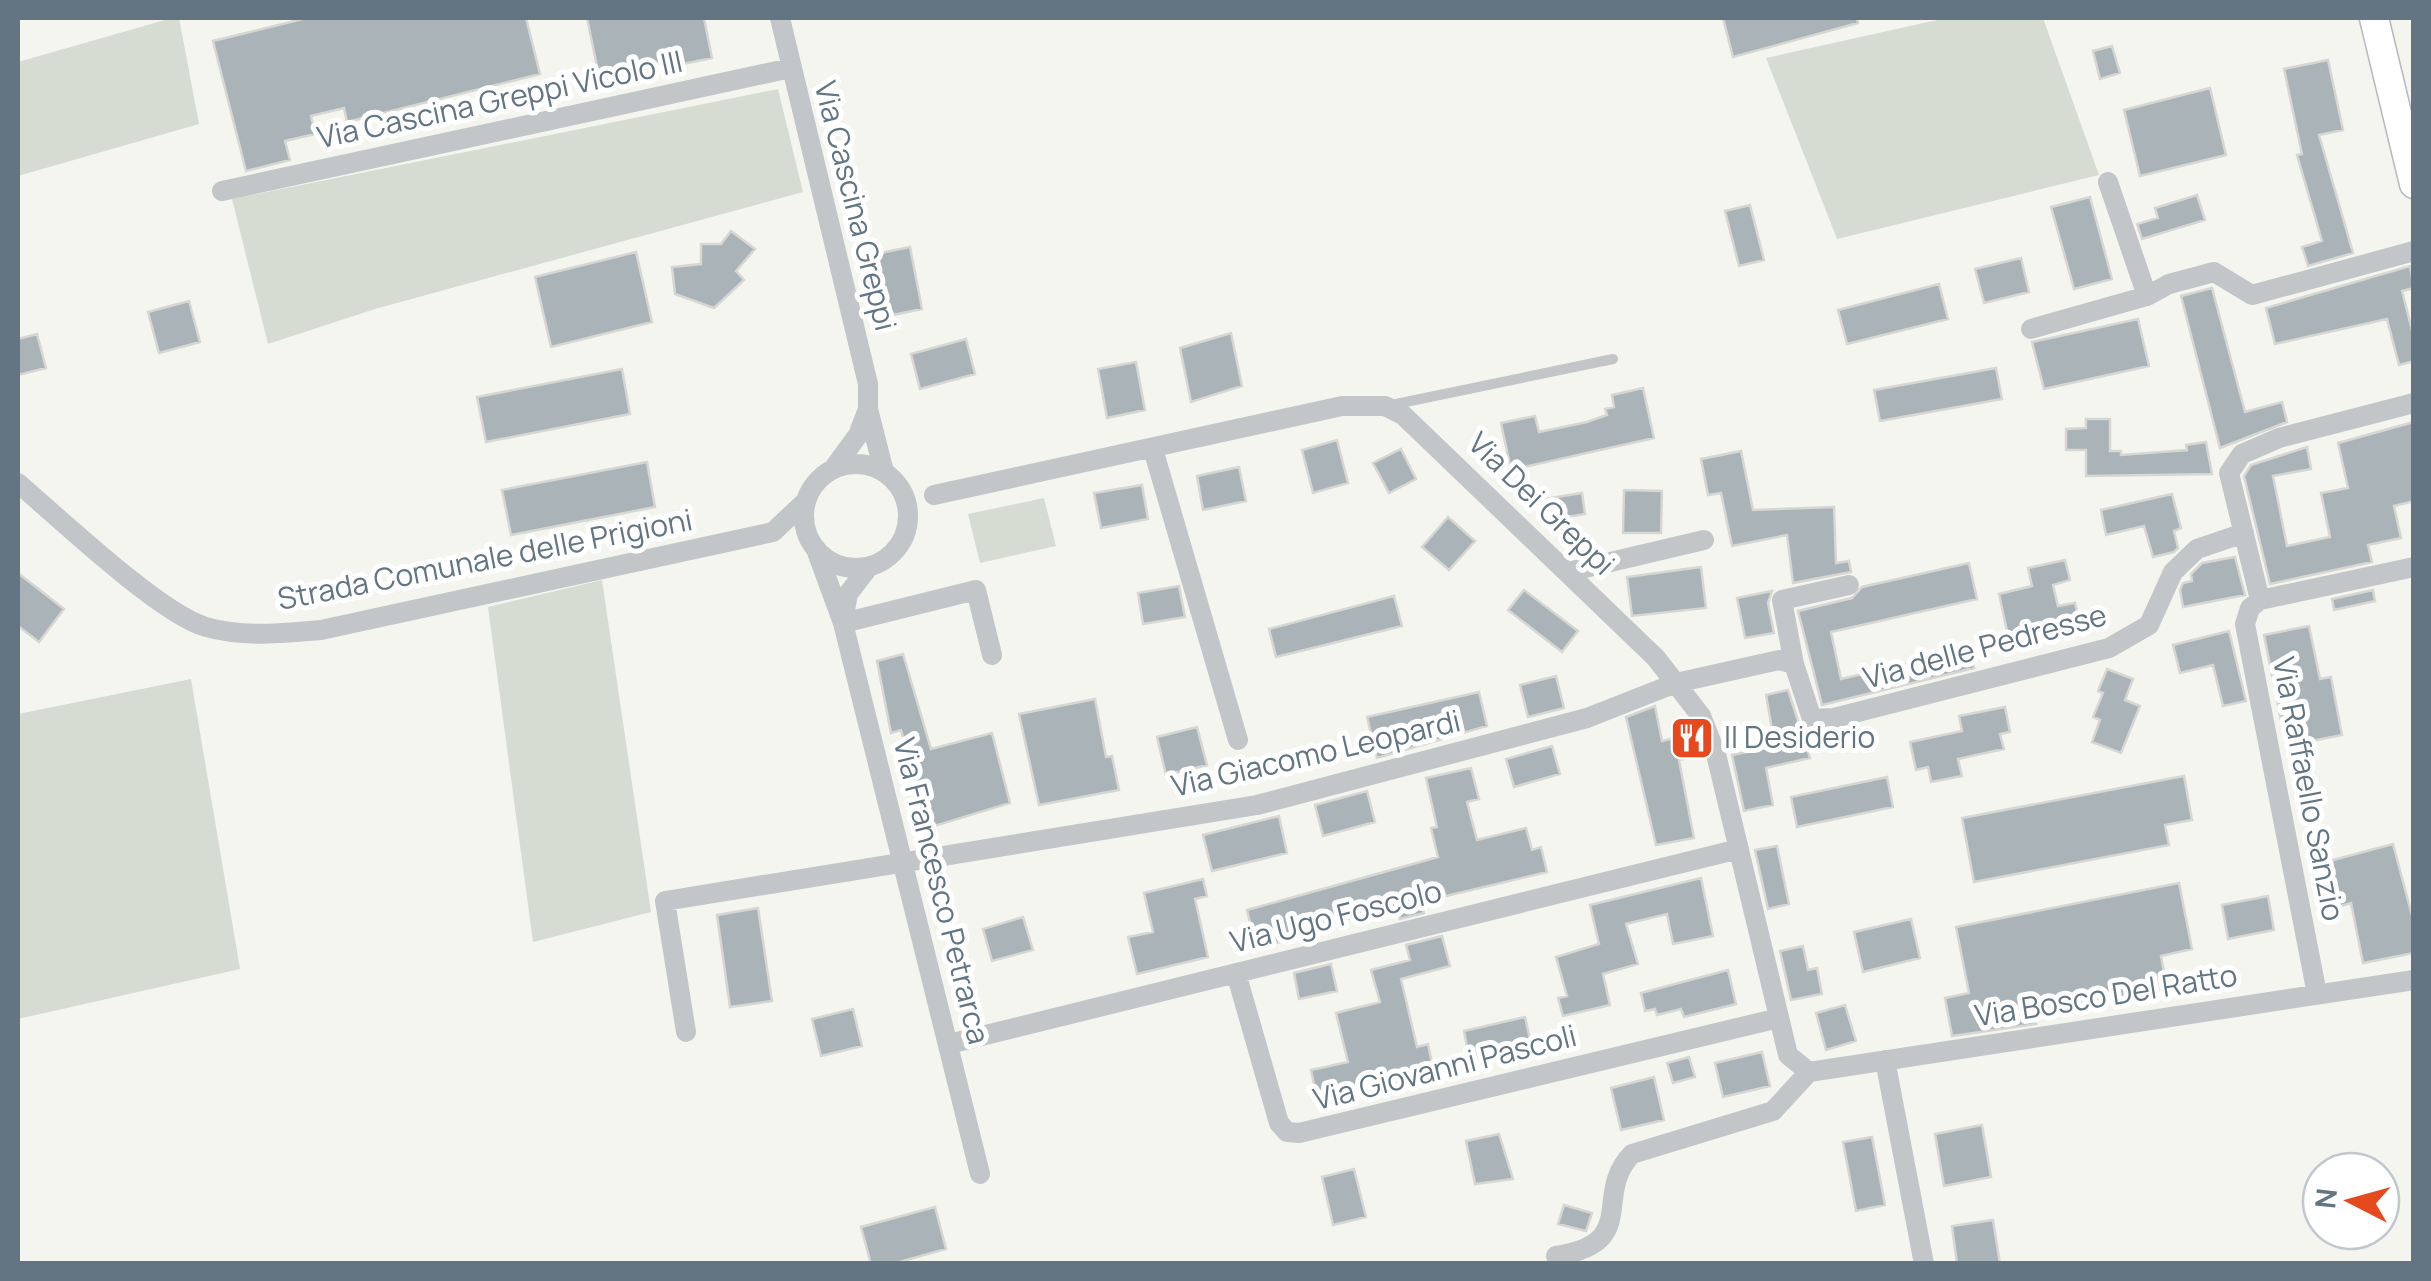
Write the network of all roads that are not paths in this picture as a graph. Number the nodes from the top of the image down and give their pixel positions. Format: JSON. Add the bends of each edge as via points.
{"nodes":[{"id":1,"x":780,"y":18,"type":"edge"},
{"id":2,"x":2374,"y":18,"type":"edge"},
{"id":3,"x":791,"y":68,"type":"junction"},
{"id":4,"x":2108,"y":182,"type":"dead end"},
{"id":5,"x":2414,"y":184,"type":"edge"},
{"id":6,"x":222,"y":191,"type":"dead end"},
{"id":7,"x":2414,"y":251,"type":"edge"},
{"id":8,"x":2147,"y":296,"type":"junction"},
{"id":9,"x":2031,"y":328,"type":"dead end"},
{"id":10,"x":1613,"y":359,"type":"dead end"},
{"id":11,"x":2414,"y":403,"type":"edge"},
{"id":12,"x":1385,"y":406,"type":"junction"},
{"id":13,"x":868,"y":409,"type":"junction"},
{"id":14,"x":1153,"y":449,"type":"junction"},
{"id":15,"x":834,"y":468,"type":"junction"},
{"id":16,"x":891,"y":478,"type":"junction"},
{"id":17,"x":18,"y":483,"type":"edge"},
{"id":18,"x":934,"y":495,"type":"junction"},
{"id":19,"x":806,"y":501,"type":"junction"},
{"id":20,"x":907,"y":528,"type":"junction"},
{"id":21,"x":774,"y":532,"type":"junction"},
{"id":22,"x":2244,"y":533,"type":"junction"},
{"id":23,"x":1704,"y":540,"type":"dead end"},
{"id":24,"x":816,"y":550,"type":"junction"},
{"id":25,"x":2414,"y":567,"type":"edge"},
{"id":26,"x":868,"y":568,"type":"junction"},
{"id":27,"x":1568,"y":572,"type":"junction"},
{"id":28,"x":1849,"y":585,"type":"dead end"},
{"id":29,"x":2260,"y":600,"type":"junction"},
{"id":30,"x":843,"y":623,"type":"junction"},
{"id":31,"x":992,"y":655,"type":"dead end"},
{"id":32,"x":1794,"y":664,"type":"junction"},
{"id":33,"x":1676,"y":683,"type":"junction"},
{"id":34,"x":1238,"y":740,"type":"dead end"},
{"id":35,"x":1738,"y":849,"type":"junction"},
{"id":36,"x":904,"y":862,"type":"junction"},
{"id":37,"x":1236,"y":973,"type":"junction"},
{"id":38,"x":2414,"y":980,"type":"edge"},
{"id":39,"x":2317,"y":994,"type":"junction"},
{"id":40,"x":1779,"y":1018,"type":"junction"},
{"id":41,"x":686,"y":1032,"type":"dead end"},
{"id":42,"x":949,"y":1044,"type":"junction"},
{"id":43,"x":1886,"y":1060,"type":"junction"},
{"id":44,"x":1809,"y":1072,"type":"junction"},
{"id":45,"x":980,"y":1174,"type":"dead end"},
{"id":46,"x":1556,"y":1256,"type":"dead end"},
{"id":47,"x":1924,"y":1264,"type":"edge"}],
"edges":[{"from":1,"to":3,"type":"street","name":"Via Cascina Greppi"},
{"from":2,"to":5,"type":"street"},
{"from":3,"to":6,"type":"street","name":"Via Cascina Greppi Vicolo III"},
{"from":3,"to":13,"type":"street","name":"Via Cascina Greppi","via":[[864,367]]},
{"from":4,"to":8,"type":"street"},
{"from":7,"to":8,"type":"street","via":[[2252,295],[2214,272]]},
{"from":8,"to":9,"type":"street"},
{"from":10,"to":12,"type":"lane"},
{"from":11,"to":22,"type":"street","name":"Via Raffaello Sanzio","via":[[2242,454],[2229,473]]},
{"from":12,"to":14,"type":"street","via":[[1342,406]]},
{"from":12,"to":27,"type":"street","name":"Via Dei Greppi","via":[[1420,428]]},
{"from":13,"to":15,"type":"street"},
{"from":13,"to":16,"type":"street","name":"Via Cascina Greppi"},
{"from":14,"to":18,"type":"street"},
{"from":14,"to":34,"type":"street"},
{"from":15,"to":16,"type":"street","via":[[852,464]]},
{"from":15,"to":19,"type":"street"},
{"from":16,"to":18,"type":"street"},
{"from":16,"to":20,"type":"street","via":[[905,499]]},
{"from":17,"to":21,"type":"street","name":"Strada Comunale delle Prigioni","via":[[168,607],[205,627],[254,636],[321,630]]},
{"from":18,"to":20,"type":"street"},
{"from":19,"to":21,"type":"street"},
{"from":19,"to":24,"type":"street","via":[[804,520]]},
{"from":20,"to":26,"type":"street","via":[[892,554]]},
{"from":21,"to":24,"type":"street"},
{"from":22,"to":29,"type":"street","name":"Via Raffaello Sanzio"},
{"from":22,"to":32,"type":"street","name":"Via delle Pedresse","via":[[2198,549],[2173,572],[2149,626],[2109,648],[1820,722],[1806,713]]},
{"from":23,"to":27,"type":"street"},
{"from":24,"to":26,"type":"street","via":[[850,569]]},
{"from":24,"to":30,"type":"street","name":"Via Francesco Petrarca"},
{"from":25,"to":29,"type":"street"},
{"from":26,"to":30,"type":"street","via":[[848,594]]},
{"from":27,"to":33,"type":"street","name":"Via Dei Greppi"},
{"from":28,"to":32,"type":"street","name":"Via delle Pedresse","via":[[1782,600]]},
{"from":29,"to":39,"type":"street","name":"Via Raffaello Sanzio","via":[[2246,624]]},
{"from":30,"to":31,"type":"street","via":[[976,590]]},
{"from":30,"to":36,"type":"street","name":"Via Francesco Petrarca"},
{"from":32,"to":33,"type":"street","via":[[1779,660]]},
{"from":33,"to":35,"type":"street","name":"Via Dei Greppi","via":[[1708,730]]},
{"from":33,"to":36,"type":"street","name":"Via Giacomo Leopardi","via":[[1587,718],[1257,805]]},
{"from":35,"to":37,"type":"street","name":"Via Ugo Foscolo"},
{"from":35,"to":40,"type":"street","name":"Via Dei Greppi"},
{"from":36,"to":41,"type":"street","name":"Via Giacomo Leopardi","via":[[665,901]]},
{"from":36,"to":42,"type":"street","name":"Via Francesco Petrarca"},
{"from":37,"to":40,"type":"street","name":"Via Giovanni Pascoli","via":[[1279,1124],[1299,1133]]},
{"from":37,"to":42,"type":"street","name":"Via Ugo Foscolo"},
{"from":38,"to":39,"type":"street","name":"Via Bosco Del Ratto"},
{"from":39,"to":43,"type":"street","name":"Via Bosco Del Ratto"},
{"from":40,"to":44,"type":"street","name":"Via Dei Greppi","via":[[1788,1055]]},
{"from":42,"to":45,"type":"street","name":"Via Francesco Petrarca"},
{"from":43,"to":44,"type":"street","name":"Via Bosco Del Ratto"},
{"from":43,"to":47,"type":"street"},
{"from":44,"to":46,"type":"street","via":[[1774,1112],[1632,1154],[1619,1172],[1611,1227],[1603,1238]]}]}
